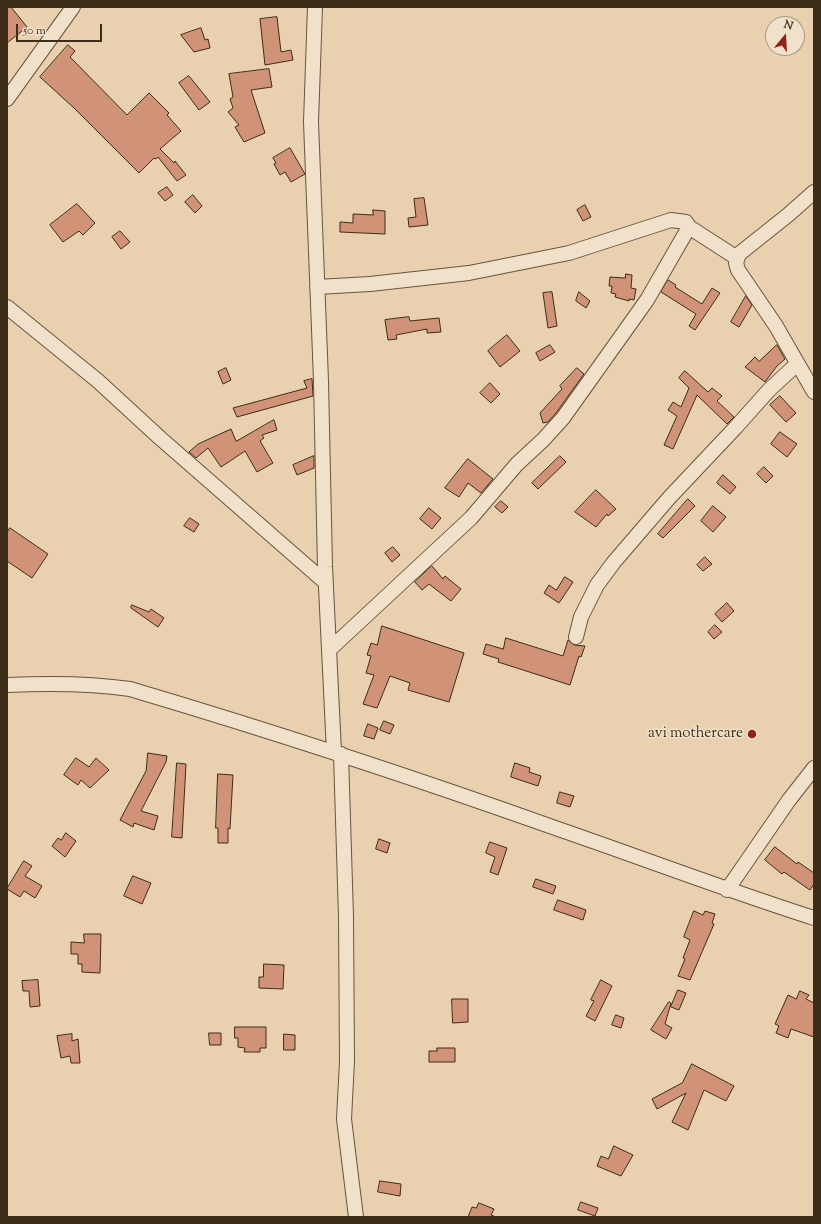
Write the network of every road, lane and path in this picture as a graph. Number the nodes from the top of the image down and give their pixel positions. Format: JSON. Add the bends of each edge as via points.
{"nodes":[{"id":1,"x":73,"y":7,"type":"edge"},
{"id":2,"x":315,"y":7,"type":"edge"},
{"id":3,"x":7,"y":99,"type":"edge"},
{"id":4,"x":814,"y":192,"type":"edge"},
{"id":5,"x":688,"y":226,"type":"junction"},
{"id":6,"x":737,"y":258,"type":"junction"},
{"id":7,"x":317,"y":287,"type":"junction"},
{"id":8,"x":7,"y":307,"type":"edge"},
{"id":9,"x":797,"y":364,"type":"junction"},
{"id":10,"x":814,"y":392,"type":"edge"},
{"id":11,"x":325,"y":582,"type":"junction"},
{"id":12,"x":576,"y":638,"type":"dead end"},
{"id":13,"x":329,"y":650,"type":"junction"},
{"id":14,"x":7,"y":685,"type":"edge"},
{"id":15,"x":337,"y":753,"type":"junction"},
{"id":16,"x":814,"y":768,"type":"edge"},
{"id":17,"x":727,"y":890,"type":"junction"},
{"id":18,"x":814,"y":918,"type":"edge"},
{"id":19,"x":356,"y":1217,"type":"edge"}],
"edges":[{"from":1,"to":3,"type":"street"},
{"from":2,"to":7,"type":"street","via":[[311,122]]},
{"from":4,"to":6,"type":"street"},
{"from":5,"to":6,"type":"street"},
{"from":5,"to":7,"type":"street","via":[[686,222],[671,220],[569,253],[469,273]]},
{"from":5,"to":13,"type":"street","via":[[648,300],[563,418],[517,464],[471,518]]},
{"from":6,"to":9,"type":"street","via":[[738,270],[776,326]]},
{"from":7,"to":11,"type":"street"},
{"from":8,"to":11,"type":"street","via":[[98,381]]},
{"from":9,"to":10,"type":"street"},
{"from":9,"to":12,"type":"street","via":[[769,390],[669,498],[614,562],[597,585],[581,617]]},
{"from":11,"to":13,"type":"street"},
{"from":13,"to":15,"type":"street"},
{"from":14,"to":15,"type":"street","via":[[63,683],[130,689]]},
{"from":15,"to":17,"type":"street"},
{"from":15,"to":19,"type":"street","via":[[346,917],[347,1061],[344,1119]]},
{"from":16,"to":17,"type":"street"},
{"from":17,"to":18,"type":"street"}]}
